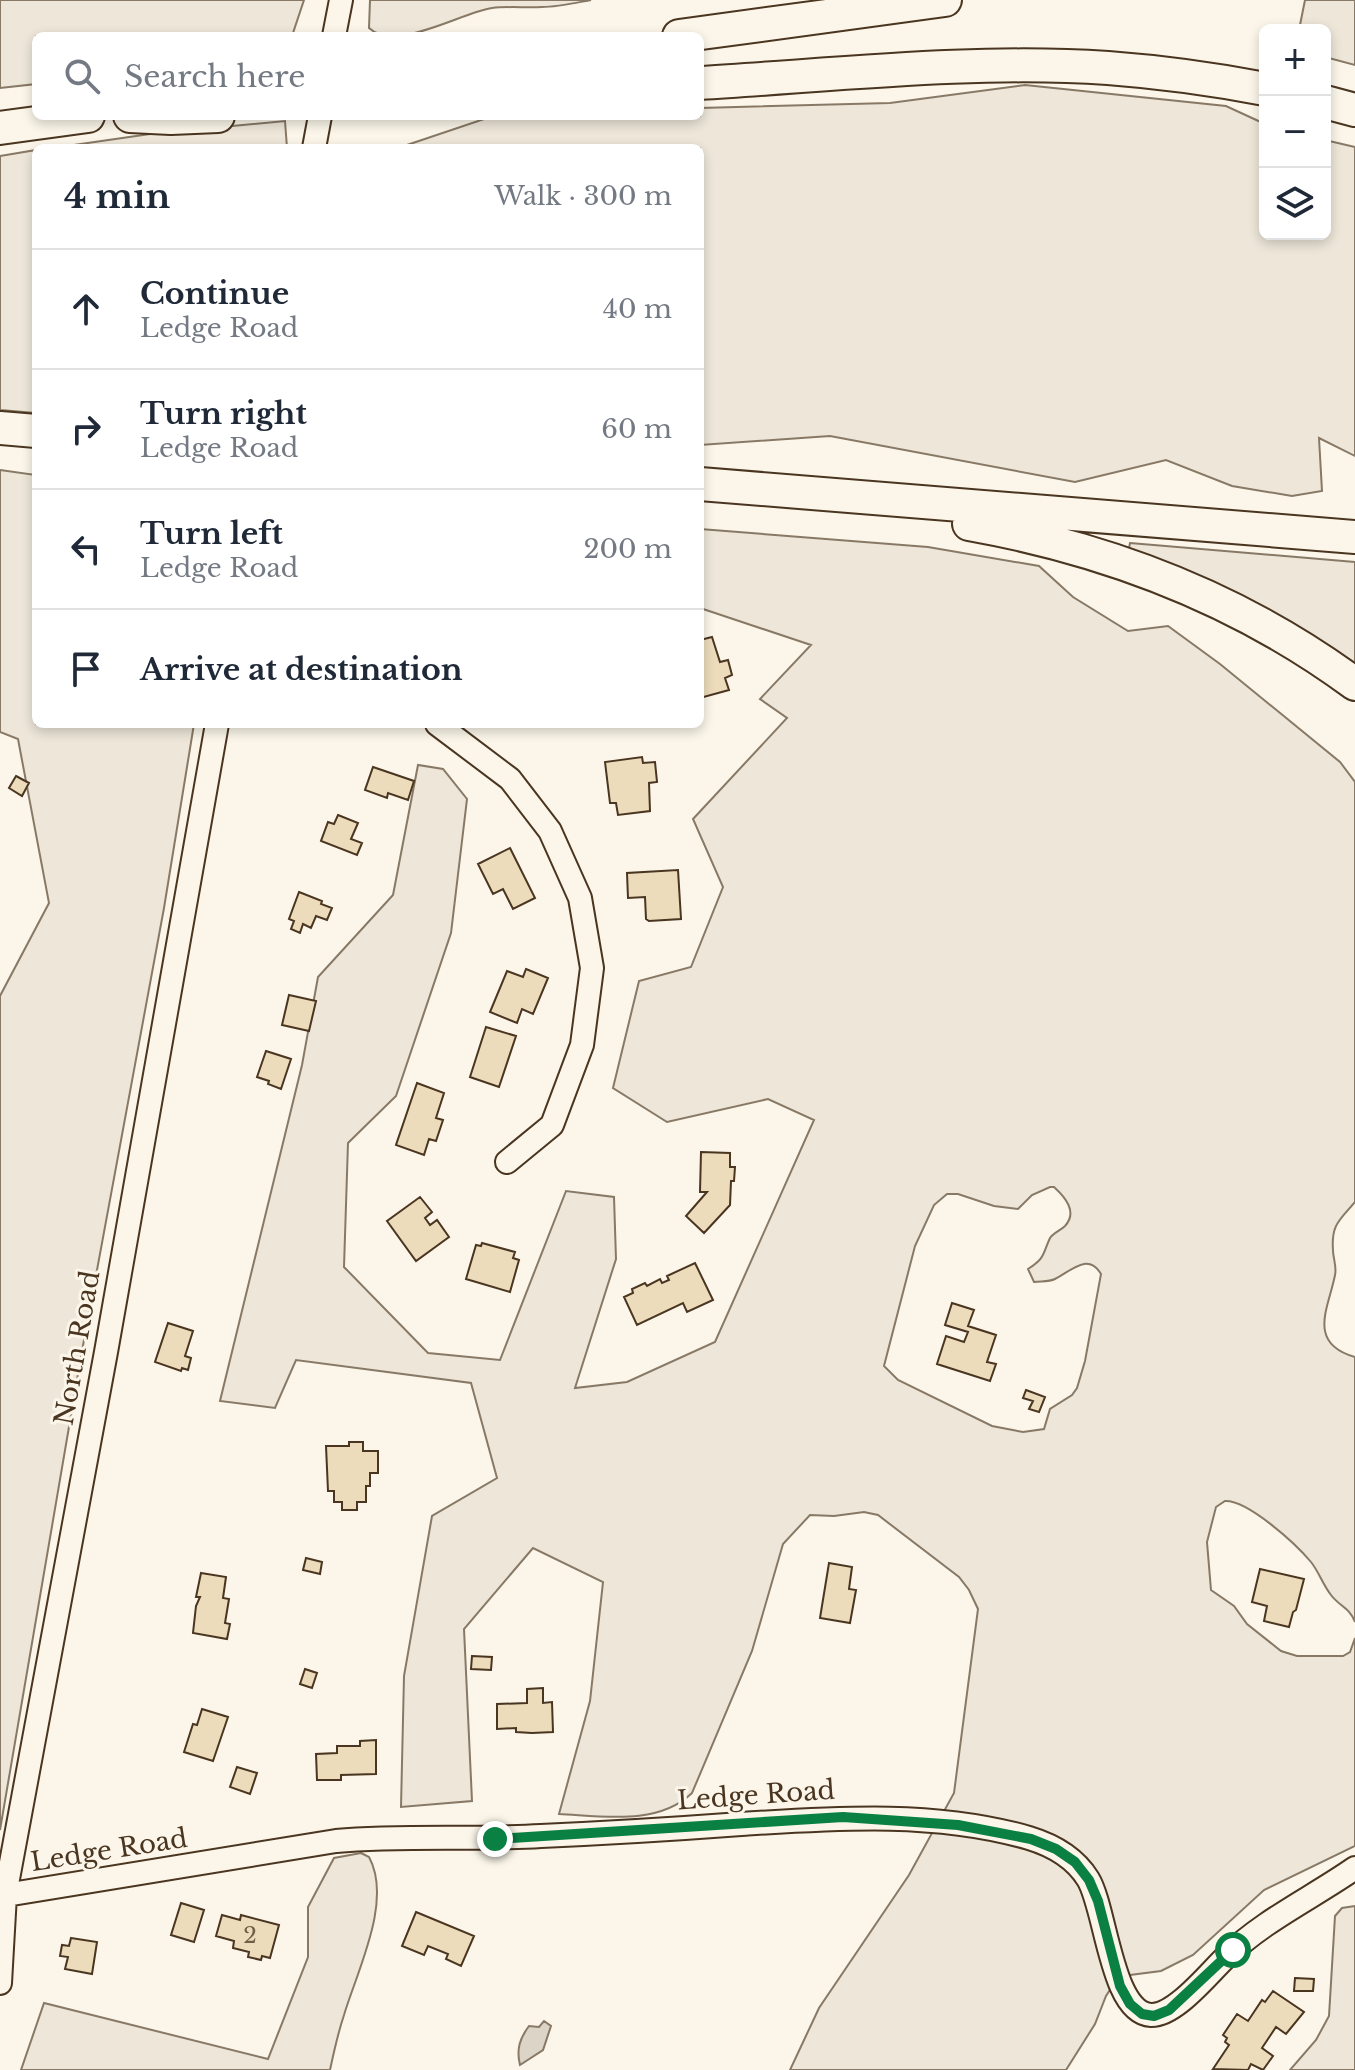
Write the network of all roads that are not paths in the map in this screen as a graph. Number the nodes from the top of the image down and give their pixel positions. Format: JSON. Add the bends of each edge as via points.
{"nodes":[{"id":1,"x":341,"y":0,"type":"edge"},
{"id":2,"x":945,"y":0,"type":"edge"},
{"id":3,"x":335,"y":32,"type":"edge"},
{"id":4,"x":704,"y":33,"type":"edge"},
{"id":5,"x":704,"y":83,"type":"edge"},
{"id":6,"x":1259,"y":88,"type":"edge"},
{"id":7,"x":1331,"y":104,"type":"edge"},
{"id":8,"x":1355,"y":110,"type":"edge"},
{"id":9,"x":59,"y":120,"type":"edge"},
{"id":10,"x":319,"y":120,"type":"edge"},
{"id":11,"x":0,"y":128,"type":"edge"},
{"id":12,"x":315,"y":144,"type":"edge"},
{"id":13,"x":0,"y":428,"type":"edge"},
{"id":14,"x":32,"y":431,"type":"edge"},
{"id":15,"x":704,"y":484,"type":"edge"},
{"id":16,"x":873,"y":498,"type":"junction"},
{"id":17,"x":1355,"y":537,"type":"edge"},
{"id":18,"x":1355,"y":684,"type":"edge"},
{"id":19,"x":216,"y":728,"type":"edge"},
{"id":20,"x":442,"y":728,"type":"edge"},
{"id":21,"x":507,"y":1162,"type":"dead end"},
{"id":22,"x":1355,"y":1868,"type":"edge"},
{"id":23,"x":2,"y":1895,"type":"edge"},
{"id":24,"x":0,"y":1983,"type":"edge"}],
"edges":[{"from":1,"to":3,"type":"street"},
{"from":2,"to":4,"type":"highway"},
{"from":5,"to":6,"type":"highway","via":[[1033,66],[1156,72]]},
{"from":7,"to":8,"type":"highway"},
{"from":9,"to":11,"type":"highway"},
{"from":10,"to":12,"type":"street"},
{"from":13,"to":14,"type":"highway"},
{"from":15,"to":16,"type":"highway"},
{"from":16,"to":17,"type":"highway"},
{"from":16,"to":18,"type":"highway","via":[[1064,545],[1160,575],[1254,619]]},
{"from":19,"to":23,"type":"street","name":"North Road","via":[[106,1352]]},
{"from":20,"to":21,"type":"street","via":[[510,779],[550,831],[580,898],[590,954],[582,1045],[552,1125]]},
{"from":22,"to":23,"type":"street","name":"Ledge Road","via":[[1255,1931],[1182,2000],[1154,2016],[1130,2004],[1120,1986],[1098,1901],[1075,1862],[1031,1839],[958,1825],[843,1817],[495,1839],[372,1838]]},
{"from":23,"to":24,"type":"street","name":"North Road"}]}
